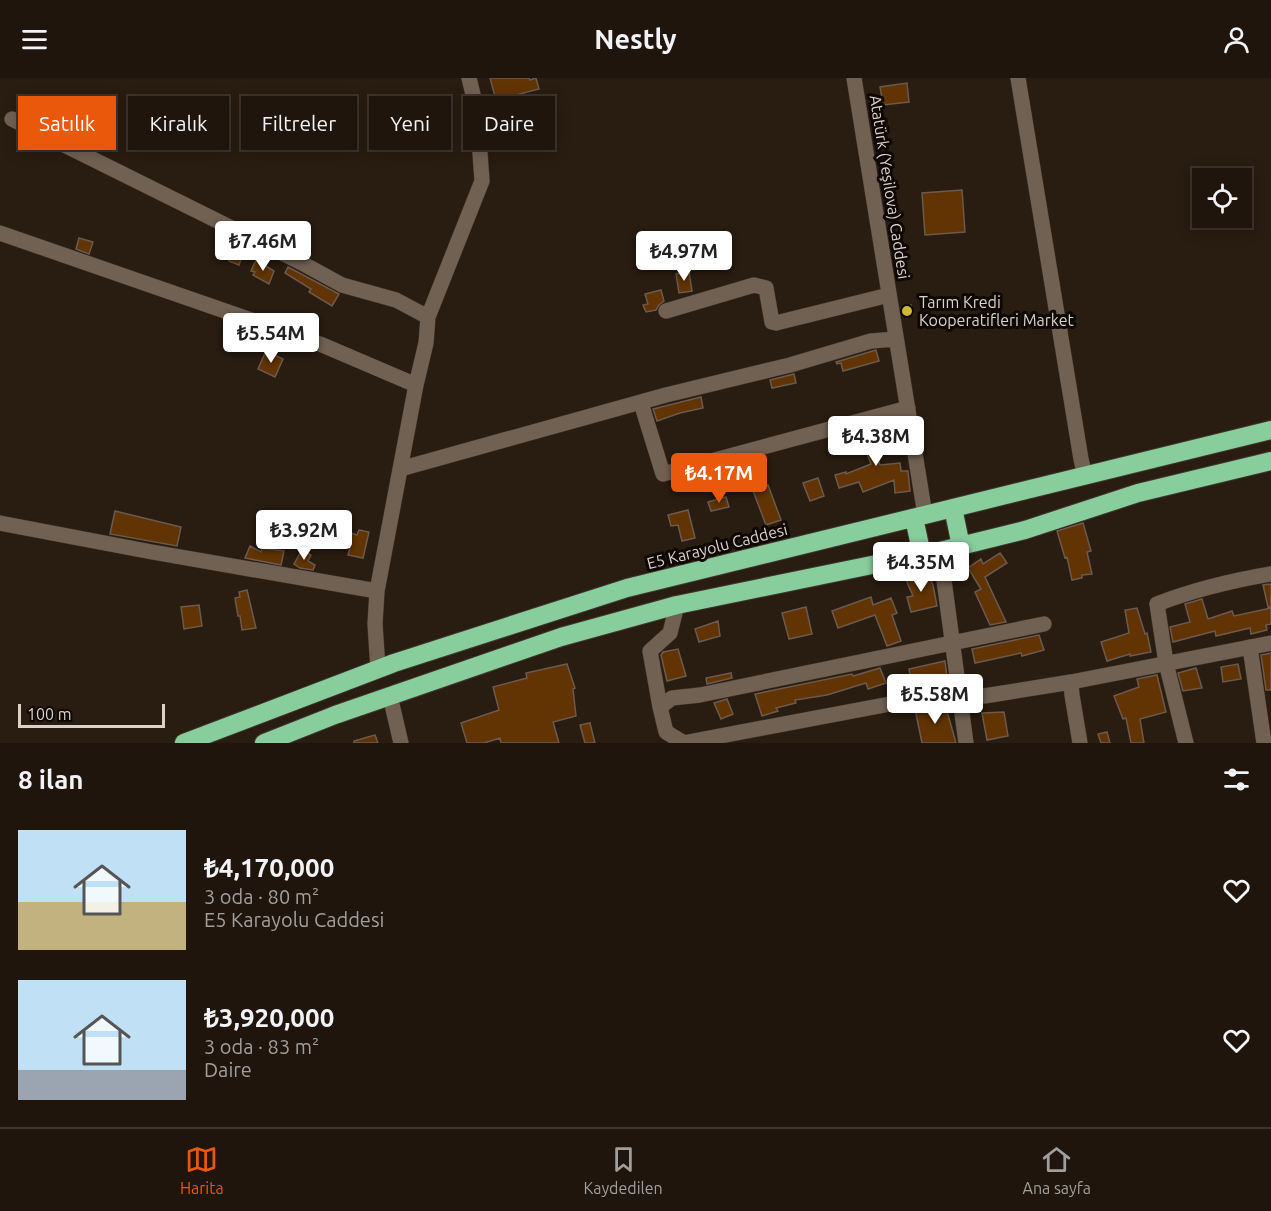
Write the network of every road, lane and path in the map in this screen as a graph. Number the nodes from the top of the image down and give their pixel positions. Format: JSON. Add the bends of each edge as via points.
{"nodes":[{"id":1,"x":469,"y":78,"type":"edge"},
{"id":2,"x":854,"y":78,"type":"edge"},
{"id":3,"x":1018,"y":78,"type":"edge"},
{"id":4,"x":12,"y":118,"type":"dead end"},
{"id":5,"x":0,"y":234,"type":"edge"},
{"id":6,"x":889,"y":295,"type":"junction"},
{"id":7,"x":666,"y":311,"type":"dead end"},
{"id":8,"x":428,"y":317,"type":"junction"},
{"id":9,"x":896,"y":339,"type":"junction"},
{"id":10,"x":416,"y":385,"type":"junction"},
{"id":11,"x":640,"y":402,"type":"junction"},
{"id":12,"x":908,"y":408,"type":"junction"},
{"id":13,"x":1271,"y":430,"type":"edge"},
{"id":14,"x":1271,"y":461,"type":"edge"},
{"id":15,"x":400,"y":469,"type":"junction"},
{"id":16,"x":1085,"y":476,"type":"junction"},
{"id":17,"x":953,"y":508,"type":"junction"},
{"id":18,"x":920,"y":517,"type":"junction"},
{"id":19,"x":0,"y":523,"type":"edge"},
{"id":20,"x":961,"y":546,"type":"junction"},
{"id":21,"x":940,"y":551,"type":"junction"},
{"id":22,"x":922,"y":555,"type":"junction"},
{"id":23,"x":1271,"y":574,"type":"edge"},
{"id":24,"x":377,"y":591,"type":"junction"},
{"id":25,"x":676,"y":605,"type":"junction"},
{"id":26,"x":1044,"y":624,"type":"dead end"},
{"id":27,"x":952,"y":643,"type":"junction"},
{"id":28,"x":1271,"y":643,"type":"edge"},
{"id":29,"x":1250,"y":647,"type":"junction"},
{"id":30,"x":1166,"y":663,"type":"junction"},
{"id":31,"x":378,"y":669,"type":"junction"},
{"id":32,"x":1071,"y":682,"type":"junction"},
{"id":33,"x":959,"y":691,"type":"junction"},
{"id":34,"x":390,"y":696,"type":"junction"},
{"id":35,"x":660,"y":706,"type":"junction"},
{"id":36,"x":184,"y":743,"type":"edge"},
{"id":37,"x":264,"y":743,"type":"edge"},
{"id":38,"x":401,"y":743,"type":"edge"},
{"id":39,"x":683,"y":743,"type":"edge"},
{"id":40,"x":966,"y":743,"type":"edge"},
{"id":41,"x":1080,"y":743,"type":"edge"},
{"id":42,"x":1186,"y":743,"type":"edge"},
{"id":43,"x":1264,"y":743,"type":"edge"}],
"edges":[{"from":1,"to":8,"type":"street","via":[[477,111],[482,181]]},
{"from":2,"to":6,"type":"street","name":"Atatürk (Yeşilova) Caddesi"},
{"from":3,"to":16,"type":"street"},
{"from":4,"to":8,"type":"street","via":[[342,285],[396,300]]},
{"from":5,"to":10,"type":"street","via":[[320,344]]},
{"from":6,"to":7,"type":"street","via":[[772,322],[766,288],[754,285]]},
{"from":6,"to":9,"type":"street","name":"Atatürk (Yeşilova) Caddesi"},
{"from":8,"to":10,"type":"street"},
{"from":9,"to":11,"type":"street","via":[[871,341]]},
{"from":9,"to":12,"type":"street","name":"Atatürk (Yeşilova) Caddesi"},
{"from":10,"to":15,"type":"street"},
{"from":11,"to":12,"type":"street","via":[[663,474]]},
{"from":11,"to":15,"type":"street"},
{"from":12,"to":18,"type":"street","name":"Atatürk (Yeşilova) Caddesi"},
{"from":13,"to":16,"type":"highway","name":"E5 Karayolu Caddesi"},
{"from":14,"to":20,"type":"highway","via":[[1138,493],[1025,530]]},
{"from":15,"to":24,"type":"street"},
{"from":16,"to":17,"type":"highway","name":"E5 Karayolu Caddesi"},
{"from":17,"to":18,"type":"highway","name":"E5 Karayolu Caddesi"},
{"from":17,"to":20,"type":"highway"},
{"from":18,"to":22,"type":"highway"},
{"from":18,"to":31,"type":"highway","name":"E5 Karayolu Caddesi","via":[[627,588]]},
{"from":19,"to":24,"type":"street"},
{"from":20,"to":21,"type":"highway"},
{"from":21,"to":22,"type":"highway"},
{"from":21,"to":27,"type":"street"},
{"from":22,"to":25,"type":"highway"},
{"from":23,"to":30,"type":"street","via":[[1207,586],[1156,604]]},
{"from":24,"to":31,"type":"street"},
{"from":25,"to":34,"type":"highway","via":[[561,637]]},
{"from":25,"to":35,"type":"street","via":[[670,633],[650,651]]},
{"from":26,"to":27,"type":"street"},
{"from":27,"to":33,"type":"street"},
{"from":27,"to":35,"type":"street","via":[[672,698]]},
{"from":28,"to":29,"type":"street"},
{"from":29,"to":30,"type":"street"},
{"from":29,"to":43,"type":"street"},
{"from":30,"to":32,"type":"street"},
{"from":30,"to":42,"type":"street"},
{"from":31,"to":36,"type":"highway","name":"E5 Karayolu Caddesi"},
{"from":32,"to":33,"type":"street","via":[[984,696]]},
{"from":32,"to":41,"type":"street"},
{"from":33,"to":39,"type":"street"},
{"from":33,"to":40,"type":"street"},
{"from":34,"to":37,"type":"highway"},
{"from":34,"to":38,"type":"street"},
{"from":35,"to":39,"type":"street","via":[[666,732]]}]}
